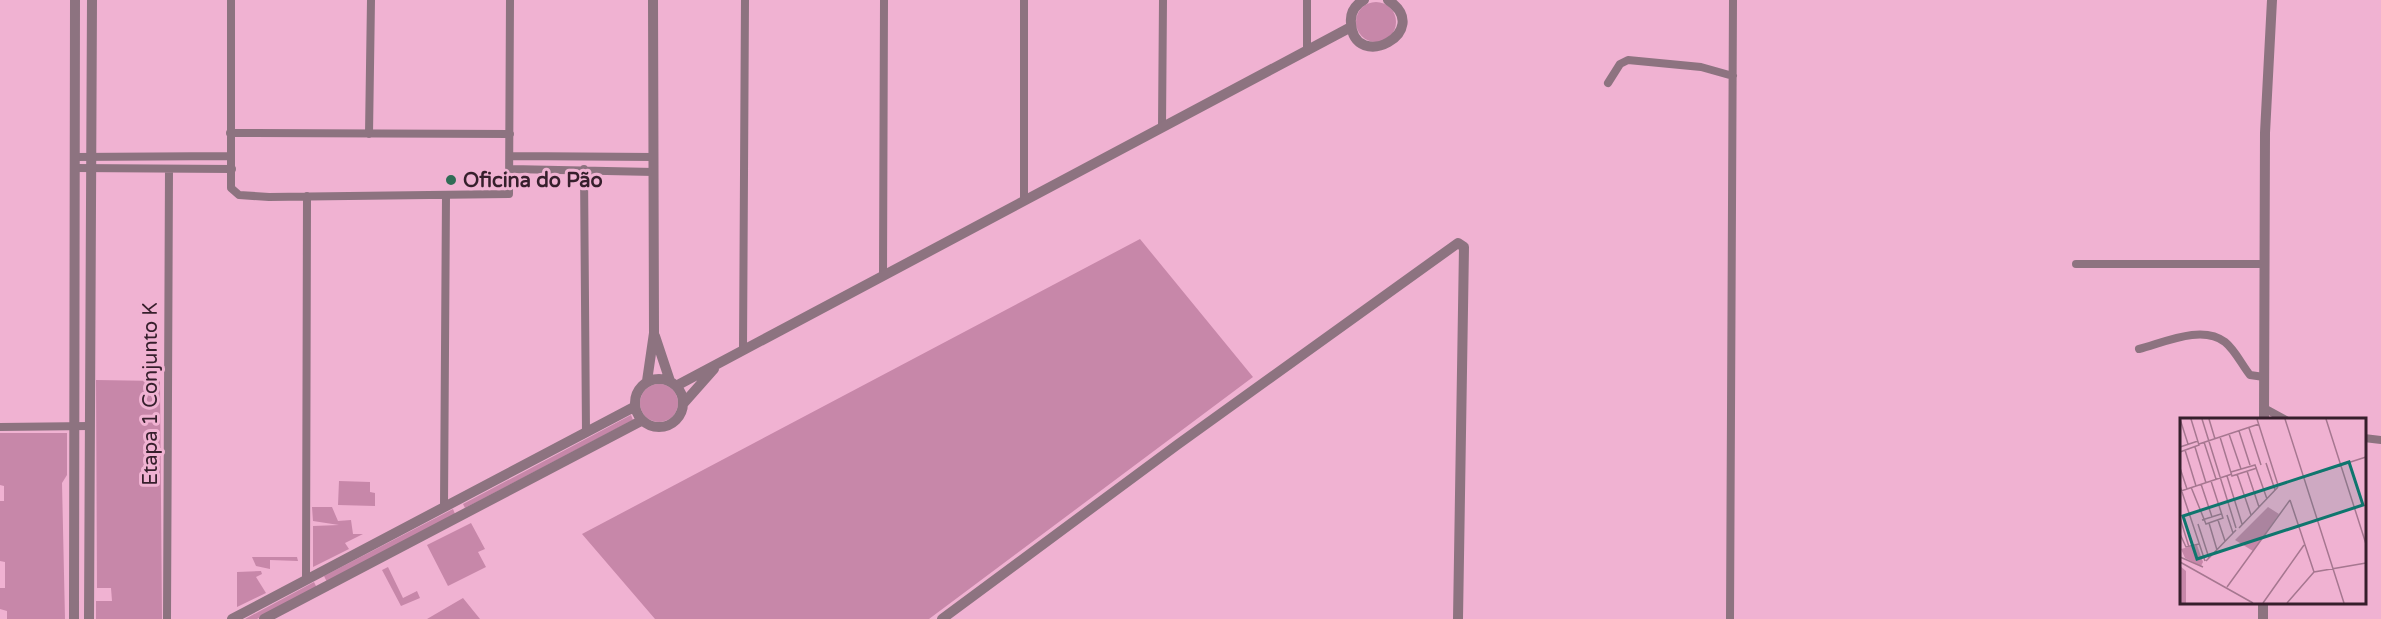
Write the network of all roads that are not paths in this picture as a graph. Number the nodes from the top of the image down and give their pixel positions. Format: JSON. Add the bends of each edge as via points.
{"nodes":[{"id":1,"x":75,"y":0,"type":"edge"},
{"id":2,"x":92,"y":0,"type":"edge"},
{"id":3,"x":231,"y":0,"type":"edge"},
{"id":4,"x":371,"y":0,"type":"edge"},
{"id":5,"x":510,"y":0,"type":"edge"},
{"id":6,"x":653,"y":0,"type":"edge"},
{"id":7,"x":745,"y":0,"type":"edge"},
{"id":8,"x":884,"y":0,"type":"edge"},
{"id":9,"x":1024,"y":0,"type":"edge"},
{"id":10,"x":1163,"y":0,"type":"edge"},
{"id":11,"x":1307,"y":0,"type":"edge"},
{"id":12,"x":1363,"y":0,"type":"edge"},
{"id":13,"x":1388,"y":0,"type":"edge"},
{"id":14,"x":1733,"y":0,"type":"edge"},
{"id":15,"x":2272,"y":0,"type":"edge"},
{"id":16,"x":1351,"y":27,"type":"junction"},
{"id":17,"x":1307,"y":51,"type":"junction"},
{"id":18,"x":1733,"y":76,"type":"junction"},
{"id":19,"x":1608,"y":83,"type":"dead end"},
{"id":20,"x":1162,"y":127,"type":"junction"},
{"id":21,"x":230,"y":133,"type":"junction"},
{"id":22,"x":369,"y":134,"type":"junction"},
{"id":23,"x":510,"y":134,"type":"junction"},
{"id":24,"x":231,"y":156,"type":"junction"},
{"id":25,"x":510,"y":156,"type":"junction"},
{"id":26,"x":654,"y":158,"type":"junction"},
{"id":27,"x":91,"y":162,"type":"junction"},
{"id":28,"x":75,"y":163,"type":"junction"},
{"id":29,"x":232,"y":169,"type":"junction"},
{"id":30,"x":511,"y":169,"type":"junction"},
{"id":31,"x":584,"y":169,"type":"junction"},
{"id":32,"x":169,"y":170,"type":"junction"},
{"id":33,"x":654,"y":172,"type":"junction"},
{"id":34,"x":446,"y":195,"type":"junction"},
{"id":35,"x":307,"y":196,"type":"junction"},
{"id":36,"x":1024,"y":200,"type":"junction"},
{"id":37,"x":2076,"y":264,"type":"dead end"},
{"id":38,"x":2264,"y":264,"type":"junction"},
{"id":39,"x":883,"y":276,"type":"junction"},
{"id":40,"x":654,"y":333,"type":"junction"},
{"id":41,"x":2139,"y":349,"type":"dead end"},
{"id":42,"x":743,"y":350,"type":"junction"},
{"id":43,"x":716,"y":366,"type":"junction"},
{"id":44,"x":2264,"y":377,"type":"junction"},
{"id":45,"x":647,"y":381,"type":"junction"},
{"id":46,"x":673,"y":383,"type":"junction"},
{"id":47,"x":683,"y":405,"type":"junction"},
{"id":48,"x":634,"y":407,"type":"junction"},
{"id":49,"x":2264,"y":408,"type":"junction"},
{"id":50,"x":2264,"y":418,"type":"edge"},
{"id":51,"x":2282,"y":418,"type":"edge"},
{"id":52,"x":641,"y":421,"type":"junction"},
{"id":53,"x":90,"y":426,"type":"junction"},
{"id":54,"x":0,"y":427,"type":"edge"},
{"id":55,"x":75,"y":428,"type":"junction"},
{"id":56,"x":586,"y":432,"type":"junction"},
{"id":57,"x":2366,"y":438,"type":"edge"},
{"id":58,"x":2381,"y":440,"type":"edge"},
{"id":59,"x":455,"y":501,"type":"junction"},
{"id":60,"x":444,"y":506,"type":"junction"},
{"id":61,"x":463,"y":514,"type":"junction"},
{"id":62,"x":317,"y":575,"type":"junction"},
{"id":63,"x":306,"y":580,"type":"junction"},
{"id":64,"x":324,"y":587,"type":"junction"},
{"id":65,"x":74,"y":619,"type":"edge"},
{"id":66,"x":89,"y":619,"type":"edge"},
{"id":67,"x":167,"y":619,"type":"edge"},
{"id":68,"x":232,"y":619,"type":"edge"},
{"id":69,"x":264,"y":619,"type":"edge"},
{"id":70,"x":942,"y":619,"type":"edge"},
{"id":71,"x":1458,"y":619,"type":"edge"},
{"id":72,"x":1730,"y":619,"type":"edge"}],
"edges":[{"from":1,"to":28,"type":"street"},
{"from":2,"to":27,"type":"street"},
{"from":3,"to":21,"type":"street"},
{"from":4,"to":22,"type":"street"},
{"from":5,"to":23,"type":"street"},
{"from":6,"to":26,"type":"street"},
{"from":7,"to":42,"type":"street"},
{"from":8,"to":39,"type":"street"},
{"from":9,"to":36,"type":"street"},
{"from":10,"to":20,"type":"street"},
{"from":11,"to":17,"type":"street"},
{"from":12,"to":16,"type":"street","via":[[1352,12]]},
{"from":13,"to":16,"type":"street","via":[[1398,10],[1401,25],[1389,44],[1366,45]]},
{"from":14,"to":18,"type":"street"},
{"from":15,"to":38,"type":"street"},
{"from":16,"to":17,"type":"street"},
{"from":17,"to":20,"type":"street"},
{"from":18,"to":19,"type":"street","via":[[1701,67],[1628,60],[1620,64]]},
{"from":18,"to":72,"type":"street"},
{"from":20,"to":36,"type":"street"},
{"from":21,"to":22,"type":"street"},
{"from":21,"to":24,"type":"street"},
{"from":22,"to":23,"type":"street"},
{"from":23,"to":25,"type":"street"},
{"from":24,"to":27,"type":"street"},
{"from":24,"to":29,"type":"street"},
{"from":25,"to":26,"type":"street"},
{"from":25,"to":30,"type":"street"},
{"from":26,"to":33,"type":"street"},
{"from":27,"to":28,"type":"street"},
{"from":27,"to":32,"type":"street"},
{"from":27,"to":53,"type":"street"},
{"from":28,"to":55,"type":"street"},
{"from":29,"to":32,"type":"street"},
{"from":29,"to":35,"type":"street","via":[[231,188],[239,195]]},
{"from":30,"to":31,"type":"street"},
{"from":30,"to":34,"type":"street","via":[[509,195]]},
{"from":31,"to":33,"type":"street"},
{"from":31,"to":56,"type":"street"},
{"from":32,"to":67,"type":"street","name":"Etapa 1 Conjunto K"},
{"from":33,"to":40,"type":"street"},
{"from":34,"to":35,"type":"street"},
{"from":34,"to":60,"type":"street"},
{"from":35,"to":63,"type":"street"},
{"from":36,"to":39,"type":"street"},
{"from":37,"to":38,"type":"street"},
{"from":38,"to":44,"type":"street"},
{"from":39,"to":42,"type":"street"},
{"from":40,"to":45,"type":"street"},
{"from":40,"to":46,"type":"street"},
{"from":41,"to":44,"type":"street","via":[[2195,335],[2213,336],[2230,347],[2250,375]]},
{"from":42,"to":43,"type":"street"},
{"from":43,"to":46,"type":"street"},
{"from":43,"to":47,"type":"street"},
{"from":44,"to":49,"type":"street"},
{"from":45,"to":46,"type":"street","via":[[662,379]]},
{"from":45,"to":48,"type":"street","via":[[636,392]]},
{"from":46,"to":47,"type":"street","via":[[682,394]]},
{"from":47,"to":52,"type":"street","via":[[671,424],[656,428]]},
{"from":48,"to":52,"type":"street"},
{"from":48,"to":56,"type":"street"},
{"from":49,"to":50,"type":"street"},
{"from":49,"to":51,"type":"street"},
{"from":52,"to":61,"type":"street"},
{"from":53,"to":55,"type":"street"},
{"from":53,"to":66,"type":"street"},
{"from":54,"to":55,"type":"street"},
{"from":55,"to":65,"type":"street"},
{"from":56,"to":59,"type":"street"},
{"from":57,"to":58,"type":"street"},
{"from":59,"to":60,"type":"street"},
{"from":59,"to":61,"type":"street"},
{"from":60,"to":62,"type":"street"},
{"from":61,"to":64,"type":"street"},
{"from":62,"to":63,"type":"street"},
{"from":62,"to":64,"type":"street"},
{"from":63,"to":68,"type":"street"},
{"from":64,"to":69,"type":"street"},
{"from":70,"to":71,"type":"street","via":[[1458,243],[1464,247]]}]}
